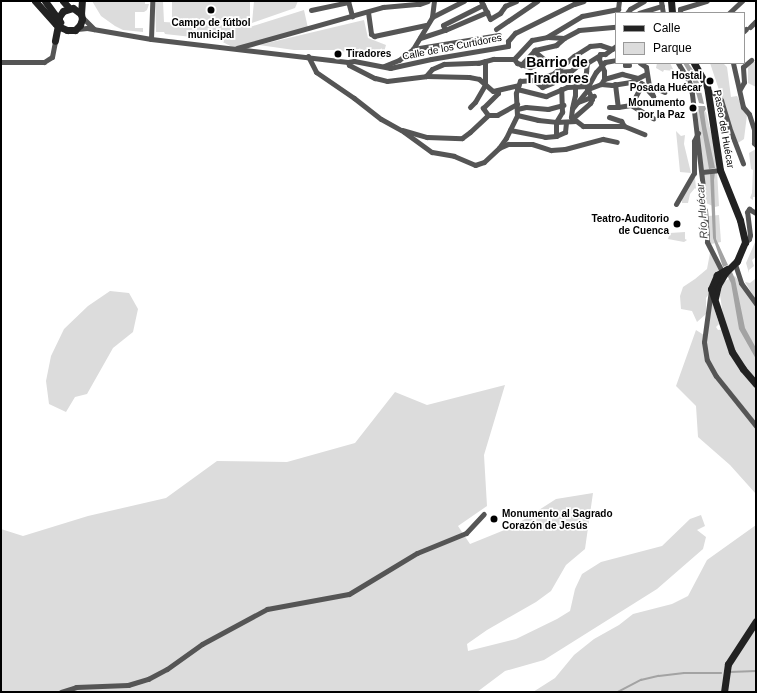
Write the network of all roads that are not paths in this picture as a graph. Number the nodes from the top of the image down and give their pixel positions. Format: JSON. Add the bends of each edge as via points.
{"nodes":[{"id":1,"x":35,"y":1,"type":"edge"},
{"id":2,"x":46,"y":1,"type":"edge"},
{"id":3,"x":63,"y":1,"type":"edge"},
{"id":4,"x":75,"y":1,"type":"edge"},
{"id":5,"x":82,"y":1,"type":"edge"},
{"id":6,"x":152,"y":1,"type":"edge"},
{"id":7,"x":428,"y":1,"type":"edge"},
{"id":8,"x":434,"y":1,"type":"edge"},
{"id":9,"x":464,"y":1,"type":"edge"},
{"id":10,"x":516,"y":1,"type":"edge"},
{"id":11,"x":537,"y":1,"type":"edge"},
{"id":12,"x":584,"y":1,"type":"edge"},
{"id":13,"x":619,"y":1,"type":"edge"},
{"id":14,"x":644,"y":1,"type":"edge"},
{"id":15,"x":671,"y":1,"type":"edge"},
{"id":16,"x":690,"y":1,"type":"edge"},
{"id":17,"x":707,"y":1,"type":"edge"},
{"id":18,"x":742,"y":1,"type":"edge"},
{"id":19,"x":348,"y":2,"type":"edge"},
{"id":20,"x":482,"y":3,"type":"edge"},
{"id":21,"x":662,"y":4,"type":"edge"},
{"id":22,"x":690,"y":7,"type":"junction"},
{"id":23,"x":70,"y":8,"type":"junction"},
{"id":24,"x":311,"y":10,"type":"dead end"},
{"id":25,"x":680,"y":10,"type":"dead end"},
{"id":26,"x":618,"y":11,"type":"edge"},
{"id":27,"x":368,"y":12,"type":"junction"},
{"id":28,"x":487,"y":12,"type":"junction"},
{"id":29,"x":628,"y":12,"type":"edge"},
{"id":30,"x":642,"y":12,"type":"edge"},
{"id":31,"x":672,"y":12,"type":"edge"},
{"id":32,"x":730,"y":12,"type":"edge"},
{"id":33,"x":82,"y":16,"type":"junction"},
{"id":34,"x":352,"y":16,"type":"junction"},
{"id":35,"x":432,"y":17,"type":"junction"},
{"id":36,"x":756,"y":21,"type":"edge"},
{"id":37,"x":426,"y":25,"type":"junction"},
{"id":38,"x":62,"y":26,"type":"junction"},
{"id":39,"x":615,"y":26,"type":"edge"},
{"id":40,"x":77,"y":29,"type":"junction"},
{"id":41,"x":496,"y":29,"type":"dead end"},
{"id":42,"x":747,"y":29,"type":"edge"},
{"id":43,"x":94,"y":30,"type":"junction"},
{"id":44,"x":445,"y":30,"type":"junction"},
{"id":45,"x":499,"y":35,"type":"dead end"},
{"id":46,"x":547,"y":37,"type":"junction"},
{"id":47,"x":420,"y":38,"type":"junction"},
{"id":48,"x":564,"y":38,"type":"junction"},
{"id":49,"x":151,"y":39,"type":"junction"},
{"id":50,"x":55,"y":41,"type":"joint"},
{"id":51,"x":234,"y":48,"type":"junction"},
{"id":52,"x":413,"y":49,"type":"junction"},
{"id":53,"x":613,"y":49,"type":"edge"},
{"id":54,"x":534,"y":51,"type":"junction"},
{"id":55,"x":308,"y":56,"type":"junction"},
{"id":56,"x":600,"y":56,"type":"junction"},
{"id":57,"x":514,"y":59,"type":"junction"},
{"id":58,"x":614,"y":60,"type":"edge"},
{"id":59,"x":751,"y":60,"type":"dead end"},
{"id":60,"x":486,"y":61,"type":"junction"},
{"id":61,"x":1,"y":62,"type":"edge"},
{"id":62,"x":348,"y":62,"type":"junction"},
{"id":63,"x":587,"y":63,"type":"junction"},
{"id":64,"x":642,"y":64,"type":"edge"},
{"id":65,"x":679,"y":64,"type":"edge"},
{"id":66,"x":695,"y":64,"type":"edge"},
{"id":67,"x":733,"y":64,"type":"edge"},
{"id":68,"x":521,"y":65,"type":"junction"},
{"id":69,"x":601,"y":66,"type":"junction"},
{"id":70,"x":381,"y":67,"type":"junction"},
{"id":71,"x":557,"y":72,"type":"junction"},
{"id":72,"x":426,"y":76,"type":"junction"},
{"id":73,"x":646,"y":76,"type":"junction"},
{"id":74,"x":637,"y":78,"type":"junction"},
{"id":75,"x":534,"y":80,"type":"junction"},
{"id":76,"x":602,"y":82,"type":"junction"},
{"id":77,"x":552,"y":83,"type":"dead end"},
{"id":78,"x":615,"y":84,"type":"junction"},
{"id":79,"x":642,"y":84,"type":"junction"},
{"id":80,"x":486,"y":85,"type":"junction"},
{"id":81,"x":518,"y":85,"type":"junction"},
{"id":82,"x":649,"y":85,"type":"junction"},
{"id":83,"x":575,"y":86,"type":"junction"},
{"id":84,"x":586,"y":87,"type":"junction"},
{"id":85,"x":561,"y":89,"type":"junction"},
{"id":86,"x":740,"y":89,"type":"junction"},
{"id":87,"x":498,"y":90,"type":"junction"},
{"id":88,"x":708,"y":91,"type":"junction"},
{"id":89,"x":665,"y":92,"type":"dead end"},
{"id":90,"x":592,"y":97,"type":"junction"},
{"id":91,"x":577,"y":103,"type":"junction"},
{"id":92,"x":563,"y":105,"type":"junction"},
{"id":93,"x":631,"y":105,"type":"junction"},
{"id":94,"x":470,"y":107,"type":"dead end"},
{"id":95,"x":517,"y":107,"type":"junction"},
{"id":96,"x":609,"y":107,"type":"dead end"},
{"id":97,"x":618,"y":107,"type":"junction"},
{"id":98,"x":572,"y":109,"type":"junction"},
{"id":99,"x":488,"y":115,"type":"junction"},
{"id":100,"x":517,"y":116,"type":"junction"},
{"id":101,"x":609,"y":117,"type":"dead end"},
{"id":102,"x":653,"y":118,"type":"dead end"},
{"id":103,"x":574,"y":119,"type":"junction"},
{"id":104,"x":556,"y":122,"type":"junction"},
{"id":105,"x":566,"y":122,"type":"junction"},
{"id":106,"x":624,"y":126,"type":"junction"},
{"id":107,"x":401,"y":130,"type":"junction"},
{"id":108,"x":510,"y":130,"type":"junction"},
{"id":109,"x":698,"y":132,"type":"junction"},
{"id":110,"x":644,"y":134,"type":"dead end"},
{"id":111,"x":556,"y":136,"type":"junction"},
{"id":112,"x":617,"y":142,"type":"dead end"},
{"id":113,"x":756,"y":145,"type":"edge"},
{"id":114,"x":499,"y":148,"type":"junction"},
{"id":115,"x":743,"y":162,"type":"dead end"},
{"id":116,"x":718,"y":170,"type":"junction"},
{"id":117,"x":704,"y":171,"type":"junction"},
{"id":118,"x":703,"y":187,"type":"dead end"},
{"id":119,"x":676,"y":204,"type":"dead end"},
{"id":120,"x":705,"y":210,"type":"dead end"},
{"id":121,"x":756,"y":213,"type":"edge"},
{"id":122,"x":745,"y":242,"type":"junction"},
{"id":123,"x":734,"y":265,"type":"junction"},
{"id":124,"x":723,"y":273,"type":"junction"},
{"id":125,"x":711,"y":289,"type":"junction"},
{"id":126,"x":715,"y":298,"type":"junction"},
{"id":127,"x":756,"y":304,"type":"edge"},
{"id":128,"x":756,"y":384,"type":"edge"},
{"id":129,"x":756,"y":426,"type":"edge"},
{"id":130,"x":484,"y":514,"type":"dead end"},
{"id":131,"x":756,"y":621,"type":"edge"},
{"id":132,"x":61,"y":692,"type":"edge"},
{"id":133,"x":724,"y":692,"type":"edge"}],
"edges":[{"from":1,"to":38,"type":"street"},
{"from":2,"to":38,"type":"street"},
{"from":3,"to":23,"type":"street"},
{"from":4,"to":23,"type":"street"},
{"from":5,"to":33,"type":"street"},
{"from":6,"to":49,"type":"street"},
{"from":7,"to":27,"type":"street","via":[[383,7]]},
{"from":8,"to":35,"type":"street"},
{"from":9,"to":35,"type":"street"},
{"from":10,"to":28,"type":"street","via":[[505,6],[500,13],[490,19]]},
{"from":11,"to":41,"type":"street"},
{"from":12,"to":70,"type":"street","name":"Calle de los Curtidores","via":[[514,33],[508,46],[390,68]]},
{"from":13,"to":26,"type":"street"},
{"from":14,"to":29,"type":"street"},
{"from":15,"to":31,"type":"street"},
{"from":16,"to":22,"type":"street"},
{"from":17,"to":22,"type":"street"},
{"from":18,"to":32,"type":"street"},
{"from":19,"to":24,"type":"street"},
{"from":19,"to":34,"type":"street"},
{"from":20,"to":28,"type":"street"},
{"from":20,"to":44,"type":"street","via":[[443,25]]},
{"from":21,"to":30,"type":"street"},
{"from":22,"to":25,"type":"street"},
{"from":23,"to":33,"type":"street","via":[[78,10]]},
{"from":23,"to":38,"type":"street","via":[[62,11]]},
{"from":26,"to":46,"type":"street","via":[[582,16]]},
{"from":27,"to":34,"type":"street"},
{"from":27,"to":37,"type":"street","via":[[371,34],[374,36]]},
{"from":28,"to":44,"type":"street"},
{"from":33,"to":40,"type":"street"},
{"from":33,"to":43,"type":"street"},
{"from":34,"to":51,"type":"street"},
{"from":35,"to":37,"type":"street"},
{"from":36,"to":42,"type":"street"},
{"from":37,"to":47,"type":"street"},
{"from":38,"to":40,"type":"street"},
{"from":38,"to":50,"type":"street"},
{"from":39,"to":48,"type":"street","via":[[583,29]]},
{"from":40,"to":43,"type":"street"},
{"from":43,"to":49,"type":"street"},
{"from":44,"to":47,"type":"street"},
{"from":45,"to":52,"type":"street"},
{"from":46,"to":48,"type":"street"},
{"from":46,"to":57,"type":"street","via":[[532,40]]},
{"from":47,"to":52,"type":"street"},
{"from":48,"to":54,"type":"street","via":[[556,45],[540,47]]},
{"from":49,"to":51,"type":"street"},
{"from":50,"to":61,"type":"street","via":[[52,57],[44,62]]},
{"from":51,"to":55,"type":"street"},
{"from":52,"to":70,"type":"street","via":[[399,60]]},
{"from":53,"to":56,"type":"street"},
{"from":53,"to":58,"type":"street"},
{"from":53,"to":71,"type":"street","via":[[600,45],[590,46],[574,56]]},
{"from":54,"to":68,"type":"street"},
{"from":54,"to":68,"type":"street","via":[[546,61],[530,67]]},
{"from":55,"to":62,"type":"street"},
{"from":55,"to":107,"type":"street","via":[[316,72],[381,119]]},
{"from":56,"to":63,"type":"street"},
{"from":56,"to":69,"type":"street"},
{"from":57,"to":60,"type":"street"},
{"from":57,"to":68,"type":"street"},
{"from":58,"to":69,"type":"street"},
{"from":59,"to":86,"type":"street","via":[[743,67],[744,82]]},
{"from":60,"to":72,"type":"street","via":[[444,64],[432,69]]},
{"from":60,"to":80,"type":"street"},
{"from":62,"to":70,"type":"street","via":[[354,60]]},
{"from":62,"to":72,"type":"street","via":[[349,65],[373,77],[387,81]]},
{"from":63,"to":71,"type":"street","via":[[570,71]]},
{"from":63,"to":84,"type":"street"},
{"from":64,"to":73,"type":"street","via":[[646,67]]},
{"from":65,"to":109,"type":"street","via":[[689,81]]},
{"from":66,"to":88,"type":"street","name":"Paseo del Huécar"},
{"from":67,"to":86,"type":"street"},
{"from":69,"to":76,"type":"street","via":[[604,71]]},
{"from":69,"to":84,"type":"street"},
{"from":71,"to":75,"type":"street"},
{"from":72,"to":80,"type":"street","via":[[473,78]]},
{"from":73,"to":74,"type":"street"},
{"from":73,"to":82,"type":"street"},
{"from":74,"to":76,"type":"street","via":[[622,74]]},
{"from":74,"to":78,"type":"street","via":[[631,82]]},
{"from":74,"to":79,"type":"street"},
{"from":75,"to":77,"type":"street","via":[[542,87]]},
{"from":75,"to":81,"type":"street","via":[[520,81]]},
{"from":76,"to":78,"type":"street"},
{"from":76,"to":84,"type":"street"},
{"from":78,"to":97,"type":"street"},
{"from":79,"to":82,"type":"street","via":[[653,96]]},
{"from":79,"to":93,"type":"street"},
{"from":80,"to":87,"type":"street","via":[[490,90]]},
{"from":80,"to":94,"type":"street"},
{"from":81,"to":85,"type":"street","via":[[546,96]]},
{"from":81,"to":87,"type":"street"},
{"from":81,"to":95,"type":"street"},
{"from":82,"to":89,"type":"street"},
{"from":83,"to":84,"type":"street"},
{"from":83,"to":85,"type":"street"},
{"from":83,"to":98,"type":"street"},
{"from":84,"to":90,"type":"street"},
{"from":84,"to":91,"type":"street"},
{"from":85,"to":92,"type":"street"},
{"from":86,"to":113,"type":"street","via":[[743,107],[749,114],[754,130]]},
{"from":87,"to":99,"type":"street","via":[[483,108]]},
{"from":88,"to":115,"type":"street","via":[[721,100]]},
{"from":88,"to":116,"type":"street","name":"Paseo del Huécar"},
{"from":90,"to":91,"type":"street"},
{"from":90,"to":103,"type":"street","via":[[590,103]]},
{"from":91,"to":98,"type":"street"},
{"from":92,"to":95,"type":"street","via":[[548,109]]},
{"from":92,"to":104,"type":"street"},
{"from":93,"to":97,"type":"street"},
{"from":93,"to":102,"type":"street"},
{"from":95,"to":99,"type":"street","via":[[497,115]]},
{"from":95,"to":100,"type":"street"},
{"from":96,"to":97,"type":"street"},
{"from":98,"to":103,"type":"street"},
{"from":99,"to":107,"type":"street","via":[[462,138],[428,137],[410,130]]},
{"from":100,"to":104,"type":"street"},
{"from":100,"to":108,"type":"street"},
{"from":101,"to":106,"type":"street","via":[[621,121]]},
{"from":103,"to":105,"type":"street"},
{"from":103,"to":106,"type":"street","via":[[586,127]]},
{"from":104,"to":105,"type":"street"},
{"from":104,"to":111,"type":"street"},
{"from":105,"to":111,"type":"street","via":[[565,132]]},
{"from":106,"to":110,"type":"street"},
{"from":107,"to":114,"type":"street","via":[[432,152],[454,156],[475,165],[484,162]]},
{"from":108,"to":111,"type":"street","via":[[545,137]]},
{"from":108,"to":114,"type":"street"},
{"from":109,"to":117,"type":"street"},
{"from":109,"to":119,"type":"street","via":[[694,141],[694,173]]},
{"from":112,"to":114,"type":"street","via":[[603,139],[551,150],[532,144],[508,144]]},
{"from":116,"to":117,"type":"street"},
{"from":116,"to":122,"type":"street","name":"Paseo del Huécar","via":[[740,220]]},
{"from":117,"to":118,"type":"street"},
{"from":120,"to":124,"type":"street","via":[[707,242]]},
{"from":121,"to":122,"type":"street","via":[[748,210],[747,212],[750,235]]},
{"from":122,"to":123,"type":"street"},
{"from":123,"to":124,"type":"street"},
{"from":123,"to":127,"type":"street","via":[[741,283]]},
{"from":124,"to":125,"type":"street","via":[[715,278]]},
{"from":124,"to":126,"type":"street"},
{"from":125,"to":126,"type":"street"},
{"from":125,"to":129,"type":"street","via":[[704,342],[707,360],[716,376]]},
{"from":126,"to":128,"type":"street","via":[[732,352]]},
{"from":130,"to":132,"type":"street","via":[[466,533],[417,553],[349,594],[270,608],[202,644],[148,679],[128,685],[79,687]]},
{"from":131,"to":133,"type":"street","via":[[728,664]]}]}
